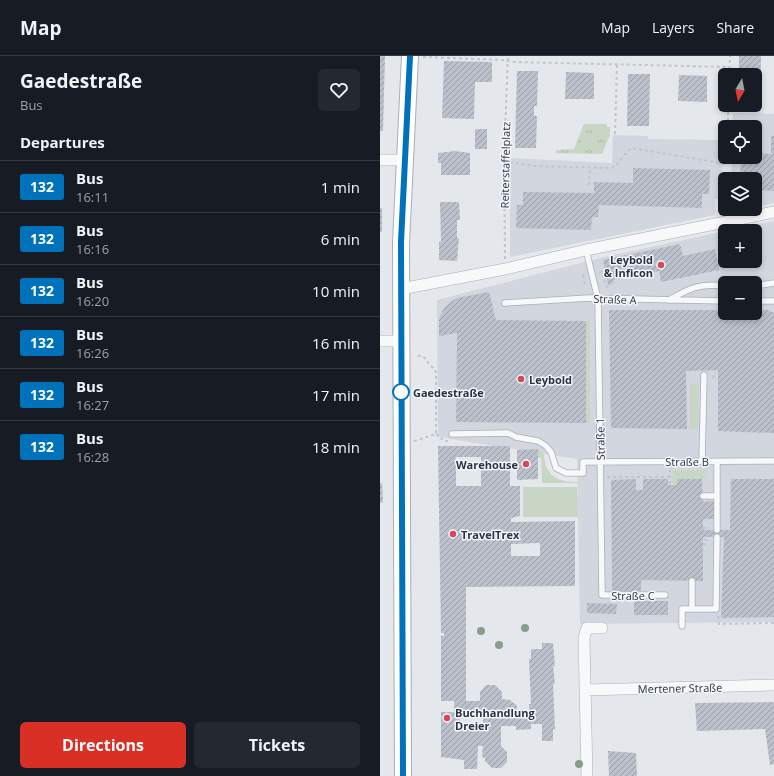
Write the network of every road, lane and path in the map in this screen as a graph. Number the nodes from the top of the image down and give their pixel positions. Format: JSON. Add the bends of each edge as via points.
{"nodes":[{"id":1,"x":508,"y":56,"type":"edge"},
{"id":2,"x":730,"y":56,"type":"edge"},
{"id":3,"x":410,"y":57,"type":"edge"},
{"id":4,"x":508,"y":61,"type":"junction"},
{"id":5,"x":617,"y":64,"type":"junction"},
{"id":6,"x":730,"y":67,"type":"joint"},
{"id":7,"x":615,"y":134,"type":"dead end"},
{"id":8,"x":380,"y":160,"type":"edge"},
{"id":9,"x":406,"y":160,"type":"junction"},
{"id":10,"x":504,"y":161,"type":"junction"},
{"id":11,"x":718,"y":163,"type":"edge"},
{"id":12,"x":590,"y":167,"type":"junction"},
{"id":13,"x":589,"y":186,"type":"dead end"},
{"id":14,"x":774,"y":212,"type":"edge"},
{"id":15,"x":586,"y":250,"type":"junction"},
{"id":16,"x":505,"y":269,"type":"junction"},
{"id":17,"x":774,"y":284,"type":"edge"},
{"id":18,"x":718,"y":285,"type":"edge"},
{"id":19,"x":762,"y":285,"type":"edge"},
{"id":20,"x":401,"y":289,"type":"junction"},
{"id":21,"x":598,"y":298,"type":"junction"},
{"id":22,"x":668,"y":301,"type":"junction"},
{"id":23,"x":718,"y":301,"type":"edge"},
{"id":24,"x":762,"y":301,"type":"edge"},
{"id":25,"x":774,"y":301,"type":"edge"},
{"id":26,"x":505,"y":303,"type":"dead end"},
{"id":27,"x":380,"y":341,"type":"edge"},
{"id":28,"x":401,"y":348,"type":"junction"},
{"id":29,"x":704,"y":375,"type":"dead end"},
{"id":30,"x":436,"y":434,"type":"junction"},
{"id":31,"x":452,"y":434,"type":"dead end"},
{"id":32,"x":451,"y":441,"type":"dead end"},
{"id":33,"x":401,"y":444,"type":"junction"},
{"id":34,"x":600,"y":461,"type":"junction"},
{"id":35,"x":702,"y":461,"type":"junction"},
{"id":36,"x":774,"y":461,"type":"edge"},
{"id":37,"x":717,"y":462,"type":"junction"},
{"id":38,"x":670,"y":468,"type":"dead end"},
{"id":39,"x":670,"y":484,"type":"dead end"},
{"id":40,"x":703,"y":496,"type":"dead end"},
{"id":41,"x":717,"y":496,"type":"junction"},
{"id":42,"x":717,"y":530,"type":"dead end"},
{"id":43,"x":717,"y":537,"type":"dead end"},
{"id":44,"x":705,"y":540,"type":"dead end"},
{"id":45,"x":703,"y":545,"type":"dead end"},
{"id":46,"x":692,"y":581,"type":"dead end"},
{"id":47,"x":602,"y":595,"type":"joint"},
{"id":48,"x":665,"y":595,"type":"dead end"},
{"id":49,"x":692,"y":609,"type":"junction"},
{"id":50,"x":718,"y":620,"type":"dead end"},
{"id":51,"x":774,"y":623,"type":"edge"},
{"id":52,"x":682,"y":626,"type":"dead end"},
{"id":53,"x":602,"y":628,"type":"dead end"},
{"id":54,"x":774,"y":685,"type":"edge"},
{"id":55,"x":585,"y":690,"type":"junction"},
{"id":56,"x":403,"y":776,"type":"edge"},
{"id":57,"x":587,"y":776,"type":"edge"}],
"edges":[{"from":1,"to":4,"type":"path","name":"Reiterstaffelplatz"},
{"from":2,"to":6,"type":"path"},
{"from":3,"to":4,"type":"path"},
{"from":3,"to":9,"type":"main road"},
{"from":4,"to":5,"type":"path"},
{"from":4,"to":10,"type":"path","name":"Reiterstaffelplatz"},
{"from":5,"to":6,"type":"path"},
{"from":5,"to":7,"type":"path"},
{"from":8,"to":9,"type":"street"},
{"from":9,"to":20,"type":"main road"},
{"from":10,"to":12,"type":"path","via":[[533,166]]},
{"from":10,"to":16,"type":"path","name":"Reiterstaffelplatz"},
{"from":11,"to":12,"type":"path","via":[[632,148],[615,167]]},
{"from":12,"to":13,"type":"path"},
{"from":14,"to":15,"type":"street"},
{"from":15,"to":16,"type":"street"},
{"from":15,"to":21,"type":"lane","name":"Straße 1"},
{"from":16,"to":20,"type":"street"},
{"from":17,"to":19,"type":"lane"},
{"from":18,"to":22,"type":"lane","via":[[692,287]]},
{"from":20,"to":28,"type":"main road"},
{"from":21,"to":22,"type":"lane","name":"Straße A"},
{"from":21,"to":26,"type":"lane","name":"Straße A"},
{"from":21,"to":34,"type":"lane","name":"Straße 1"},
{"from":22,"to":23,"type":"lane","name":"Straße A"},
{"from":24,"to":25,"type":"lane"},
{"from":27,"to":28,"type":"street"},
{"from":28,"to":30,"type":"path","via":[[423,356],[436,372]]},
{"from":28,"to":33,"type":"main road"},
{"from":29,"to":35,"type":"lane"},
{"from":30,"to":32,"type":"path","via":[[444,441]]},
{"from":30,"to":33,"type":"path"},
{"from":31,"to":34,"type":"lane","name":"Straße B","via":[[508,433],[538,441],[551,452],[556,468],[566,473],[583,473],[583,462]]},
{"from":33,"to":56,"type":"main road"},
{"from":34,"to":35,"type":"lane","name":"Straße B"},
{"from":34,"to":47,"type":"lane","name":"Straße 1"},
{"from":35,"to":37,"type":"lane","name":"Straße B"},
{"from":36,"to":37,"type":"lane","name":"Straße B"},
{"from":37,"to":41,"type":"lane"},
{"from":38,"to":39,"type":"path"},
{"from":40,"to":41,"type":"lane"},
{"from":41,"to":42,"type":"lane"},
{"from":43,"to":49,"type":"lane","via":[[716,608]]},
{"from":44,"to":45,"type":"path"},
{"from":46,"to":49,"type":"lane"},
{"from":47,"to":48,"type":"lane","name":"Straße C"},
{"from":49,"to":52,"type":"lane","via":[[682,609]]},
{"from":50,"to":51,"type":"path","via":[[719,624]]},
{"from":53,"to":55,"type":"street","via":[[587,628],[584,638]]},
{"from":54,"to":55,"type":"street","name":"Mertener Straße"},
{"from":55,"to":57,"type":"street"}]}
